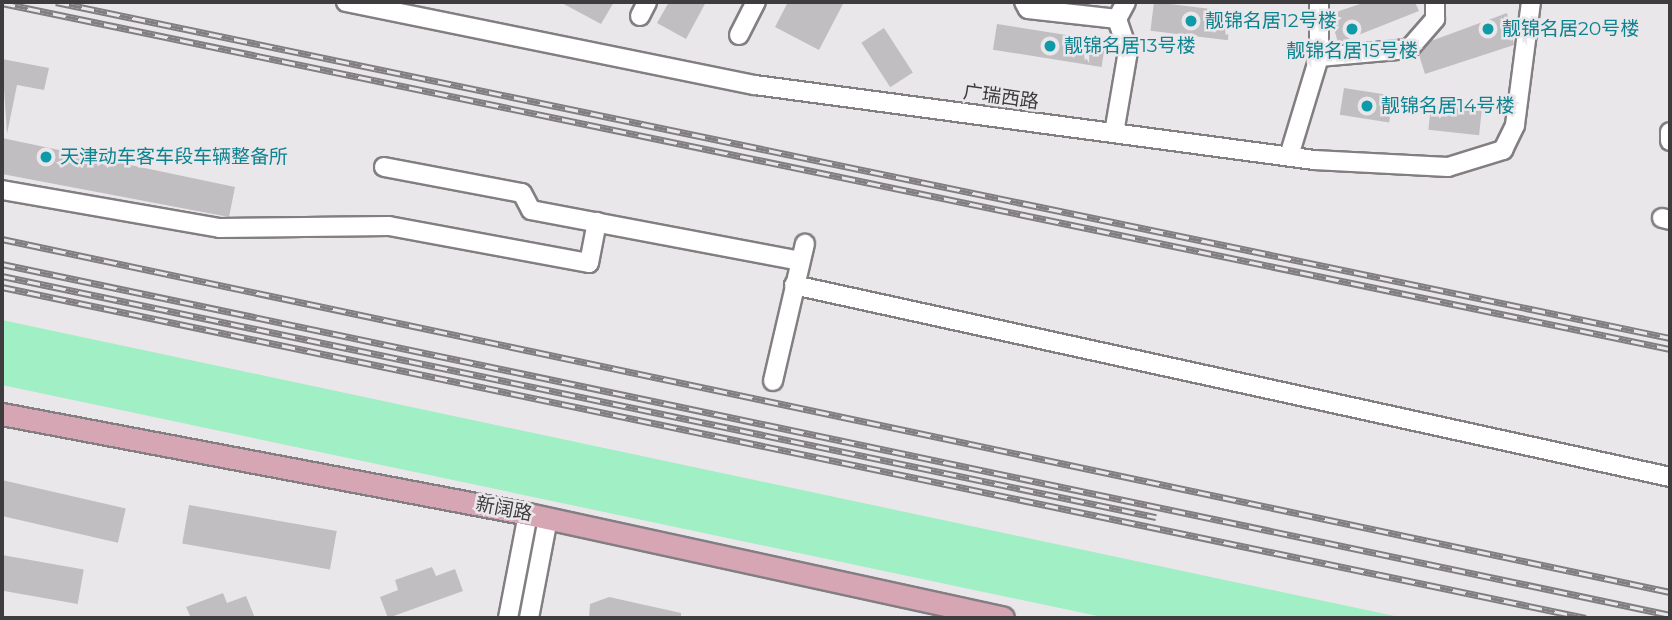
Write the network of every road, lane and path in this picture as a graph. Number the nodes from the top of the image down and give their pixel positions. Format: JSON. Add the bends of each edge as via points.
{"nodes":[{"id":1,"x":346,"y":2,"type":"edge"},
{"id":2,"x":756,"y":2,"type":"edge"},
{"id":3,"x":1024,"y":2,"type":"edge"},
{"id":4,"x":1126,"y":2,"type":"edge"},
{"id":5,"x":1318,"y":2,"type":"edge"},
{"id":6,"x":1435,"y":2,"type":"edge"},
{"id":7,"x":1531,"y":2,"type":"edge"},
{"id":8,"x":1117,"y":19,"type":"junction"},
{"id":9,"x":739,"y":35,"type":"dead end"},
{"id":10,"x":1319,"y":57,"type":"junction"},
{"id":11,"x":1670,"y":132,"type":"edge"},
{"id":12,"x":1114,"y":133,"type":"junction"},
{"id":13,"x":1670,"y":141,"type":"edge"},
{"id":14,"x":1289,"y":156,"type":"junction"},
{"id":15,"x":384,"y":167,"type":"dead end"},
{"id":16,"x":2,"y":190,"type":"edge"},
{"id":17,"x":597,"y":222,"type":"junction"},
{"id":18,"x":794,"y":285,"type":"junction"},
{"id":19,"x":773,"y":381,"type":"dead end"},
{"id":20,"x":2,"y":414,"type":"edge"},
{"id":21,"x":1670,"y":477,"type":"edge"},
{"id":22,"x":538,"y":516,"type":"junction"},
{"id":23,"x":508,"y":618,"type":"edge"},
{"id":24,"x":529,"y":618,"type":"edge"},
{"id":25,"x":1003,"y":618,"type":"edge"}],
"edges":[{"from":1,"to":12,"type":"street","name":"广瑞西路","via":[[755,85]]},
{"from":2,"to":9,"type":"street"},
{"from":3,"to":8,"type":"street","via":[[1028,9]]},
{"from":4,"to":8,"type":"street"},
{"from":5,"to":10,"type":"street"},
{"from":6,"to":10,"type":"street","via":[[1436,19],[1409,49]]},
{"from":7,"to":14,"type":"street","name":"广瑞西路","via":[[1515,125],[1503,150],[1448,167]]},
{"from":8,"to":12,"type":"street","via":[[1128,51]]},
{"from":10,"to":14,"type":"street"},
{"from":11,"to":13,"type":"street"},
{"from":12,"to":14,"type":"street","name":"广瑞西路"},
{"from":15,"to":17,"type":"street","via":[[522,193],[531,210]]},
{"from":16,"to":17,"type":"street","via":[[220,228],[389,226],[589,263]]},
{"from":17,"to":18,"type":"street","via":[[803,253]]},
{"from":18,"to":19,"type":"street"},
{"from":18,"to":21,"type":"street"},
{"from":20,"to":22,"type":"main road","name":"新阔路"},
{"from":22,"to":23,"type":"street"},
{"from":22,"to":24,"type":"street"},
{"from":22,"to":25,"type":"main road","name":"新阔路"}]}
